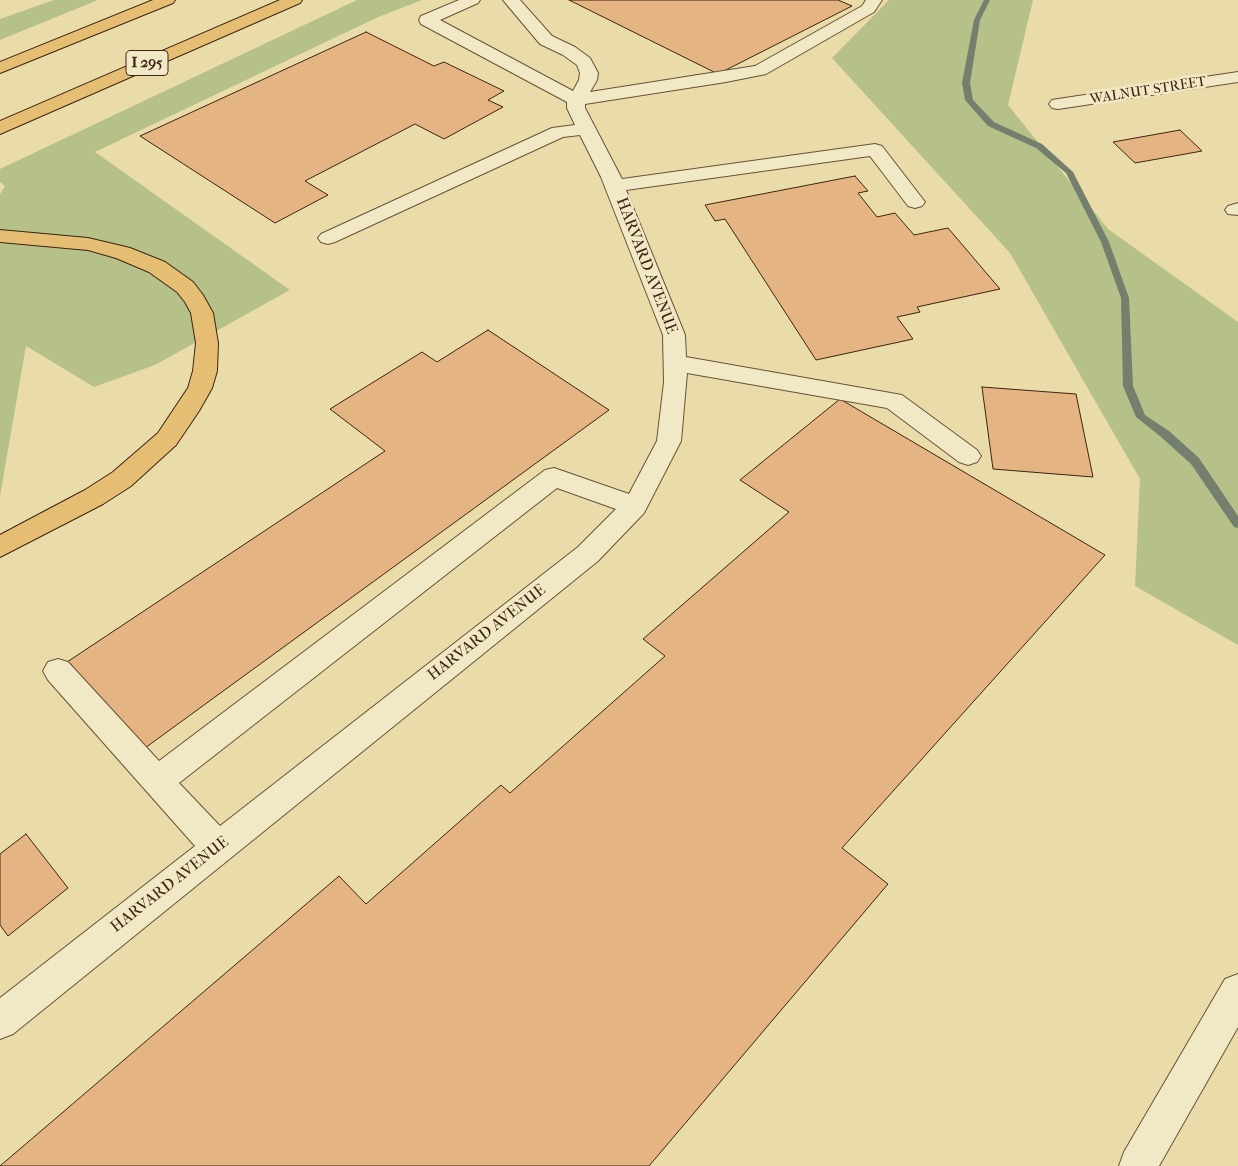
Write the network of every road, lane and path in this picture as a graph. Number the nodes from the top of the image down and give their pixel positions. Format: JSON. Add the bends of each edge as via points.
{"nodes":[{"id":1,"x":167,"y":0,"type":"edge"},
{"id":2,"x":294,"y":0,"type":"edge"},
{"id":3,"x":472,"y":0,"type":"edge"},
{"id":4,"x":511,"y":0,"type":"edge"},
{"id":5,"x":874,"y":0,"type":"edge"},
{"id":6,"x":0,"y":68,"type":"edge"},
{"id":7,"x":1238,"y":77,"type":"edge"},
{"id":8,"x":1058,"y":104,"type":"dead end"},
{"id":9,"x":580,"y":112,"type":"junction"},
{"id":10,"x":0,"y":128,"type":"edge"},
{"id":11,"x":614,"y":186,"type":"junction"},
{"id":12,"x":914,"y":202,"type":"dead end"},
{"id":13,"x":0,"y":236,"type":"edge"},
{"id":14,"x":328,"y":238,"type":"dead end"},
{"id":15,"x":676,"y":363,"type":"junction"},
{"id":16,"x":968,"y":456,"type":"dead end"},
{"id":17,"x":635,"y":506,"type":"junction"},
{"id":18,"x":0,"y":547,"type":"edge"},
{"id":19,"x":58,"y":671,"type":"dead end"},
{"id":20,"x":157,"y":781,"type":"junction"},
{"id":21,"x":218,"y":847,"type":"junction"},
{"id":22,"x":1238,"y":992,"type":"edge"},
{"id":23,"x":0,"y":1021,"type":"edge"},
{"id":24,"x":1138,"y":1166,"type":"edge"}],
"edges":[{"from":1,"to":6,"type":"highway"},
{"from":2,"to":10,"type":"highway","number":"I 295"},
{"from":3,"to":9,"type":"street","via":[[427,20]]},
{"from":4,"to":9,"type":"street","via":[[546,40],[584,62],[589,73]]},
{"from":5,"to":9,"type":"street","via":[[868,9],[760,70],[726,78],[642,88]]},
{"from":7,"to":8,"type":"street","name":"WALNUT STREET"},
{"from":9,"to":11,"type":"street","name":"HARVARD AVENUE"},
{"from":9,"to":14,"type":"street","via":[[559,132]]},
{"from":11,"to":12,"type":"street","via":[[875,150]]},
{"from":11,"to":15,"type":"street","name":"HARVARD AVENUE","via":[[674,335]]},
{"from":13,"to":18,"type":"highway","via":[[88,244],[123,253],[157,267],[185,287],[196,300],[208,343],[200,388],[192,405],[167,439],[122,479]]},
{"from":15,"to":16,"type":"street","via":[[894,401]]},
{"from":15,"to":17,"type":"street","name":"HARVARD AVENUE","via":[[669,441]]},
{"from":17,"to":20,"type":"street","via":[[554,477]]},
{"from":17,"to":21,"type":"street","name":"HARVARD AVENUE","via":[[588,554]]},
{"from":19,"to":20,"type":"street"},
{"from":20,"to":21,"type":"street"},
{"from":21,"to":23,"type":"street","name":"HARVARD AVENUE"},
{"from":22,"to":24,"type":"street"}]}
